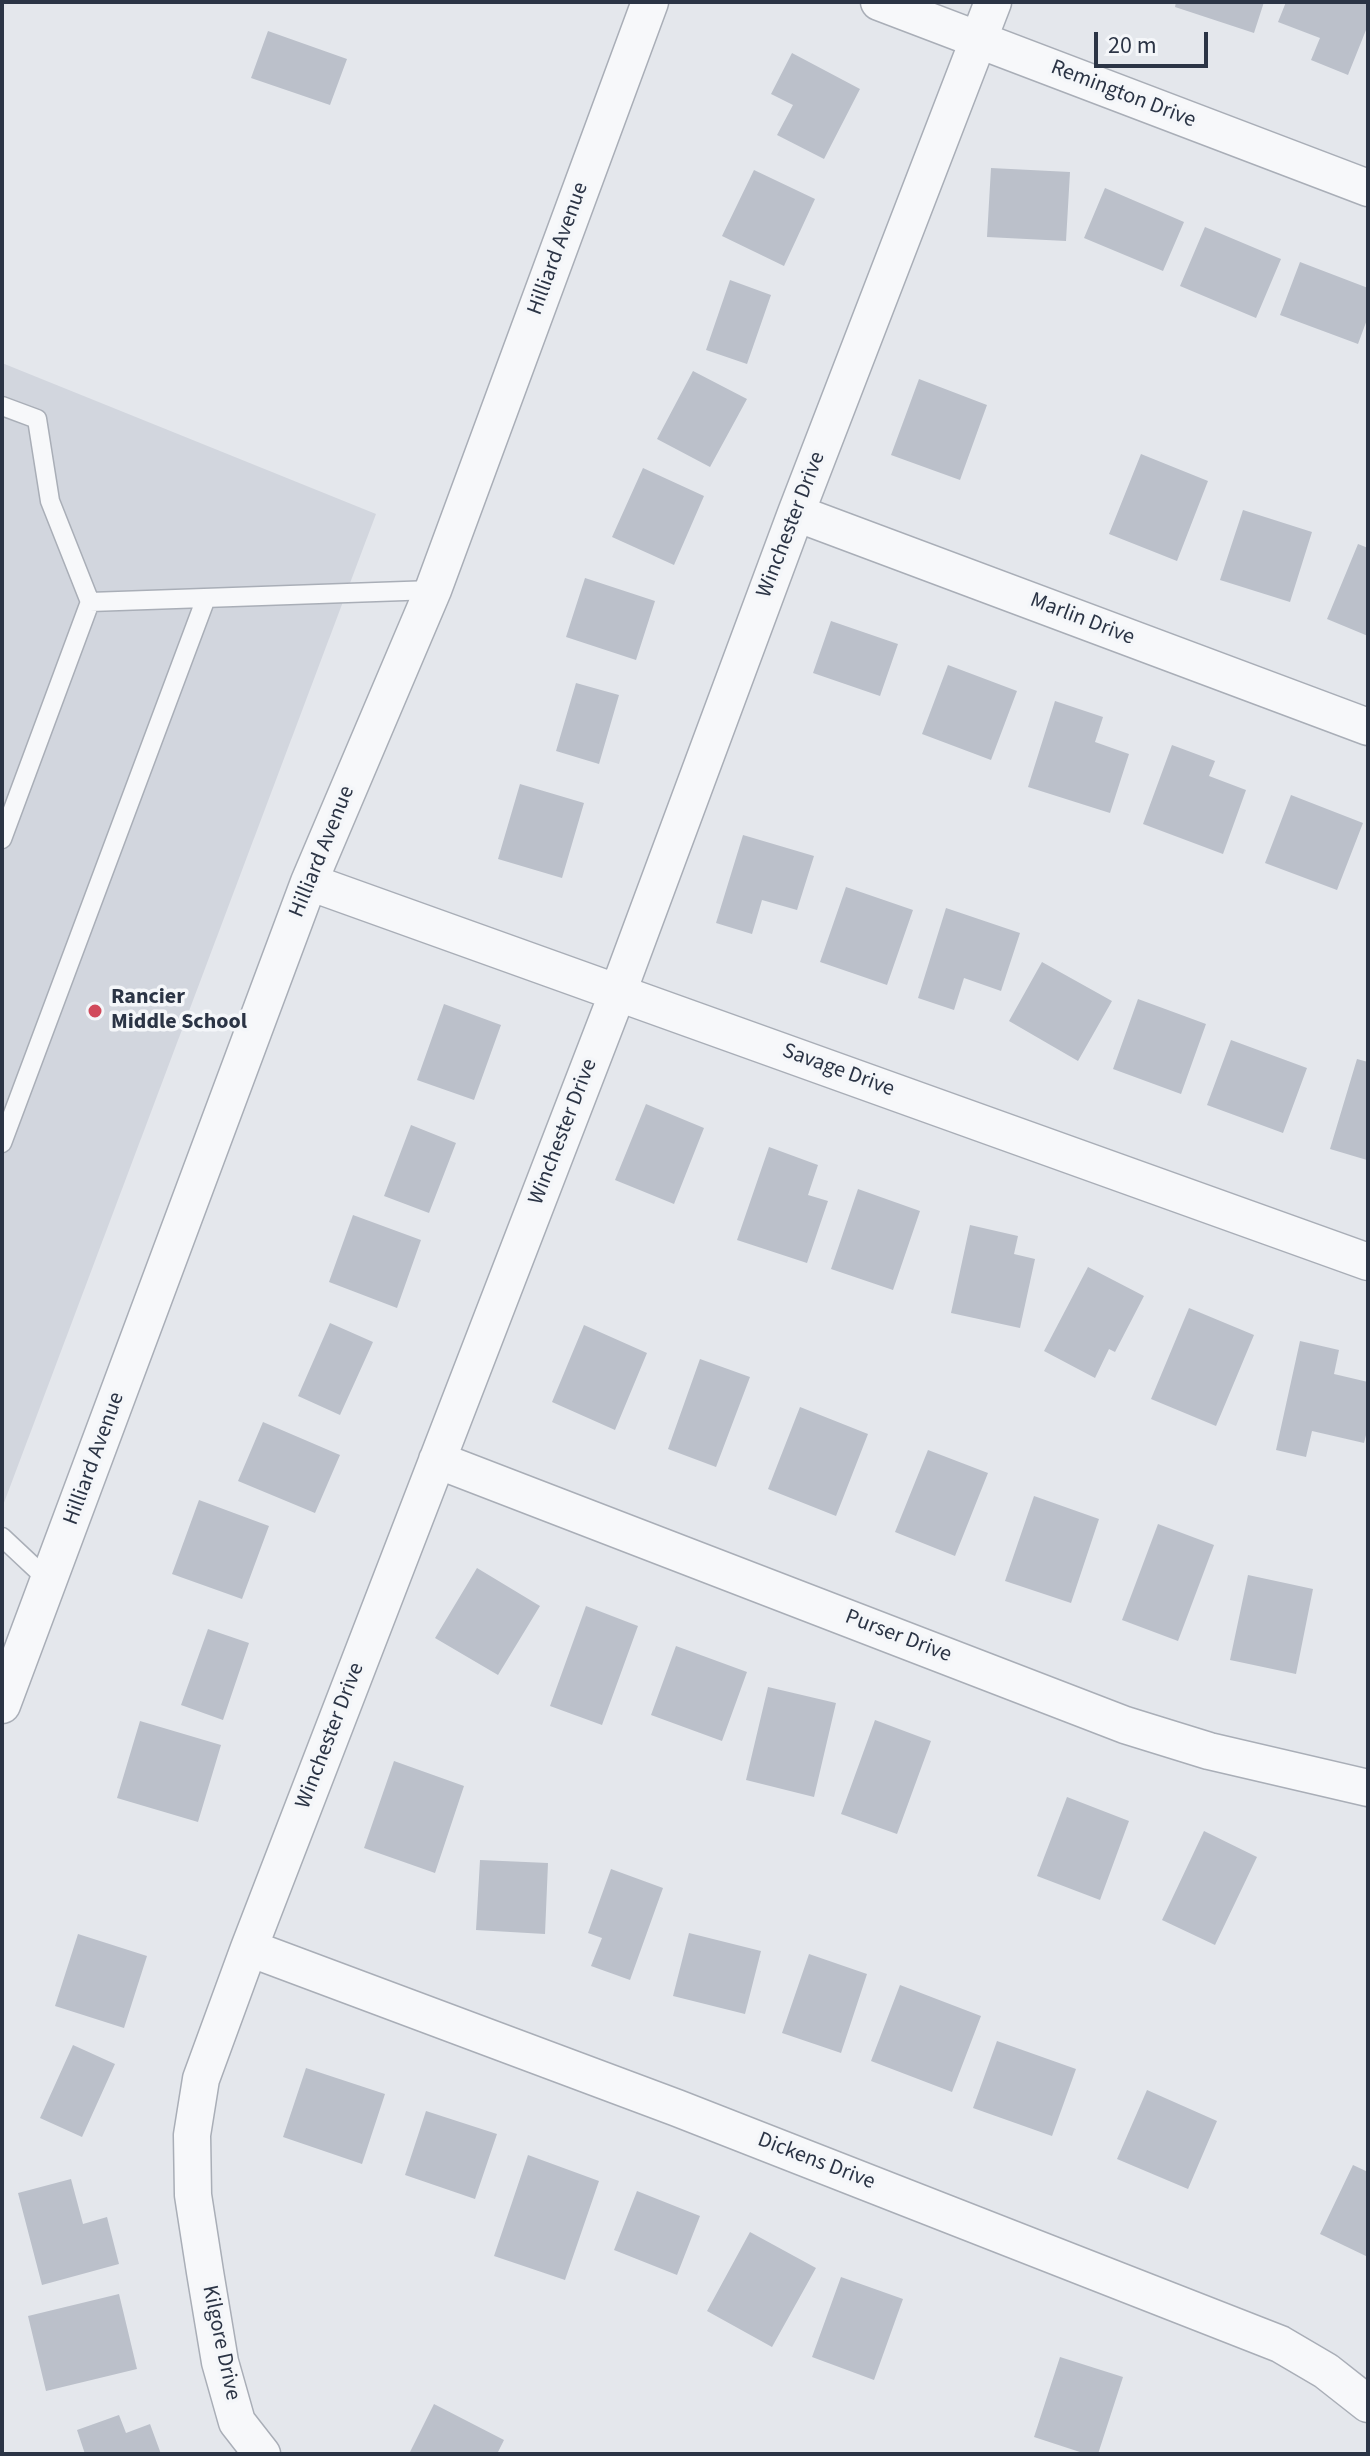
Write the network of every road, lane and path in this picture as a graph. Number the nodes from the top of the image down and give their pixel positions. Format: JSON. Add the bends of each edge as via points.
{"nodes":[{"id":1,"x":650,"y":2,"type":"edge"},
{"id":2,"x":879,"y":2,"type":"edge"},
{"id":3,"x":993,"y":2,"type":"edge"},
{"id":4,"x":978,"y":40,"type":"junction"},
{"id":5,"x":1368,"y":188,"type":"edge"},
{"id":6,"x":2,"y":406,"type":"edge"},
{"id":7,"x":796,"y":513,"type":"junction"},
{"id":8,"x":433,"y":590,"type":"junction"},
{"id":9,"x":206,"y":598,"type":"junction"},
{"id":10,"x":90,"y":602,"type":"junction"},
{"id":11,"x":1368,"y":727,"type":"edge"},
{"id":12,"x":2,"y":839,"type":"edge"},
{"id":13,"x":309,"y":882,"type":"junction"},
{"id":14,"x":618,"y":992,"type":"junction"},
{"id":15,"x":2,"y":1143,"type":"edge"},
{"id":16,"x":1368,"y":1262,"type":"edge"},
{"id":17,"x":437,"y":1460,"type":"junction"},
{"id":18,"x":2,"y":1537,"type":"edge"},
{"id":19,"x":50,"y":1582,"type":"junction"},
{"id":20,"x":2,"y":1705,"type":"edge"},
{"id":21,"x":1368,"y":1788,"type":"edge"},
{"id":22,"x":249,"y":1948,"type":"junction"},
{"id":23,"x":205,"y":2272,"type":"joint"},
{"id":24,"x":1368,"y":2404,"type":"edge"},
{"id":25,"x":262,"y":2454,"type":"edge"}],
"edges":[{"from":1,"to":8,"type":"street","name":"Hilliard Avenue"},
{"from":2,"to":4,"type":"street","name":"Remington Drive"},
{"from":3,"to":4,"type":"street","name":"Winchester Drive"},
{"from":4,"to":5,"type":"street","name":"Remington Drive"},
{"from":4,"to":7,"type":"street","name":"Winchester Drive"},
{"from":6,"to":10,"type":"lane","via":[[37,419],[50,501]]},
{"from":7,"to":11,"type":"street","name":"Marlin Drive"},
{"from":7,"to":14,"type":"street","name":"Winchester Drive"},
{"from":8,"to":9,"type":"lane"},
{"from":8,"to":13,"type":"street","name":"Hilliard Avenue"},
{"from":9,"to":10,"type":"lane"},
{"from":9,"to":15,"type":"lane"},
{"from":10,"to":12,"type":"lane"},
{"from":13,"to":14,"type":"street","name":"Savage Drive"},
{"from":13,"to":19,"type":"street","name":"Hilliard Avenue"},
{"from":14,"to":16,"type":"street","name":"Savage Drive"},
{"from":14,"to":17,"type":"street","name":"Winchester Drive"},
{"from":17,"to":21,"type":"street","name":"Purser Drive","via":[[1125,1725],[1209,1751]]},
{"from":17,"to":22,"type":"street","name":"Winchester Drive"},
{"from":18,"to":19,"type":"lane"},
{"from":19,"to":20,"type":"street","name":"Hilliard Avenue"},
{"from":22,"to":23,"type":"street","name":"Winchester Drive","via":[[201,2079],[192,2135],[193,2195]]},
{"from":22,"to":24,"type":"street","name":"Dickens Drive","via":[[677,2108],[1280,2344]]},
{"from":23,"to":25,"type":"street","name":"Kilgore Drive","via":[[220,2362],[237,2422]]}]}
